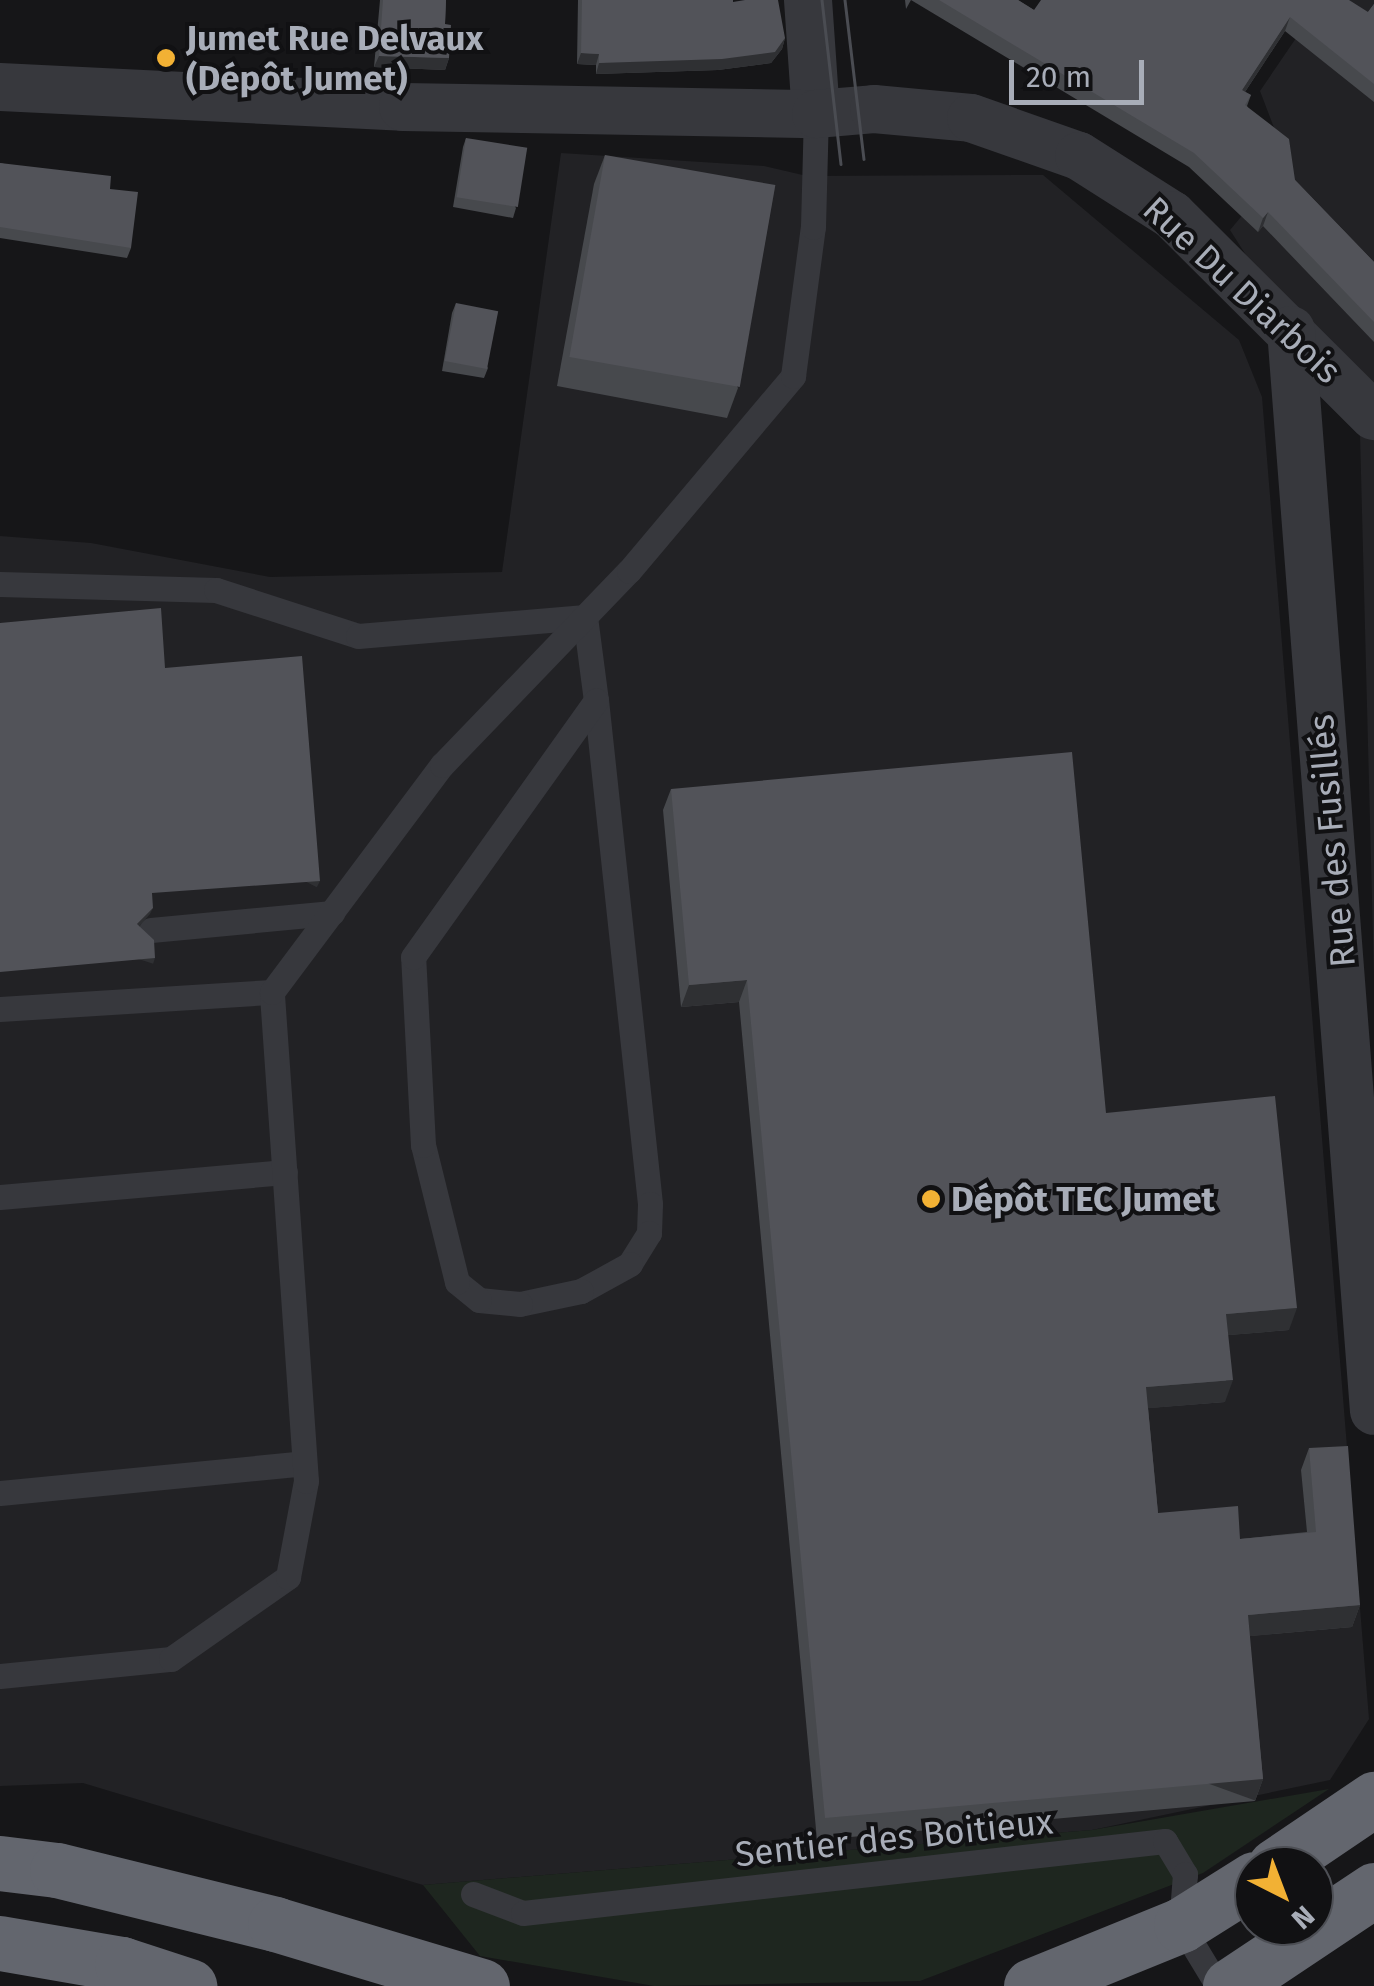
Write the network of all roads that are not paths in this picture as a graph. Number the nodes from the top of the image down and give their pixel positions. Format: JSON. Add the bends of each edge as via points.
{"nodes":[{"id":1,"x":808,"y":0,"type":"edge"},
{"id":2,"x":0,"y":88,"type":"edge"},
{"id":3,"x":816,"y":114,"type":"junction"},
{"id":4,"x":1291,"y":330,"type":"junction"},
{"id":5,"x":1374,"y":416,"type":"edge"},
{"id":6,"x":0,"y":584,"type":"edge"},
{"id":7,"x":585,"y":617,"type":"junction"},
{"id":8,"x":596,"y":700,"type":"junction"},
{"id":9,"x":332,"y":913,"type":"junction"},
{"id":10,"x":151,"y":930,"type":"dead end"},
{"id":11,"x":272,"y":992,"type":"junction"},
{"id":12,"x":0,"y":1009,"type":"edge"},
{"id":13,"x":284,"y":1172,"type":"junction"},
{"id":14,"x":0,"y":1197,"type":"edge"},
{"id":15,"x":1374,"y":1412,"type":"edge"},
{"id":16,"x":304,"y":1463,"type":"junction"},
{"id":17,"x":0,"y":1494,"type":"edge"},
{"id":18,"x":0,"y":1676,"type":"edge"},
{"id":19,"x":1374,"y":1799,"type":"edge"},
{"id":20,"x":1305,"y":1846,"type":"edge"},
{"id":21,"x":0,"y":1863,"type":"edge"},
{"id":22,"x":1374,"y":1890,"type":"edge"},
{"id":23,"x":1234,"y":1892,"type":"edge"},
{"id":24,"x":473,"y":1894,"type":"dead end"},
{"id":25,"x":1181,"y":1925,"type":"junction"},
{"id":26,"x":0,"y":1943,"type":"edge"},
{"id":27,"x":189,"y":1986,"type":"edge"},
{"id":28,"x":482,"y":1986,"type":"edge"},
{"id":29,"x":1032,"y":1986,"type":"edge"},
{"id":30,"x":1218,"y":1986,"type":"edge"},
{"id":31,"x":1230,"y":1986,"type":"edge"}],
"edges":[{"from":1,"to":3,"type":"street"},
{"from":2,"to":3,"type":"street","name":"Rue Du Diarbois","via":[[403,107]]},
{"from":3,"to":4,"type":"street","name":"Rue Du Diarbois","via":[[874,109],[971,118],[1079,156],[1172,215]]},
{"from":3,"to":7,"type":"lane","via":[[813,227],[793,376]]},
{"from":4,"to":5,"type":"street","name":"Rue Du Diarbois"},
{"from":4,"to":15,"type":"street","name":"Rue des Fusillés"},
{"from":6,"to":7,"type":"lane","via":[[216,590],[358,636]]},
{"from":7,"to":8,"type":"lane"},
{"from":7,"to":9,"type":"lane","via":[[442,765]]},
{"from":8,"to":8,"type":"lane","via":[[649,1234],[630,1264],[581,1291],[520,1304],[478,1300],[456,1282],[423,1145],[414,957]]},
{"from":9,"to":10,"type":"lane"},
{"from":9,"to":11,"type":"lane"},
{"from":11,"to":12,"type":"lane"},
{"from":11,"to":13,"type":"lane"},
{"from":13,"to":14,"type":"lane"},
{"from":13,"to":16,"type":"lane"},
{"from":16,"to":17,"type":"lane"},
{"from":16,"to":18,"type":"lane","via":[[288,1577],[171,1658]]},
{"from":19,"to":20,"type":"highway"},
{"from":21,"to":28,"type":"highway","via":[[57,1870],[275,1924]]},
{"from":22,"to":31,"type":"highway"},
{"from":23,"to":25,"type":"highway"},
{"from":24,"to":25,"type":"lane","name":"Sentier des Boitieux","via":[[523,1914],[1165,1841],[1186,1874]]},
{"from":25,"to":29,"type":"highway"},
{"from":25,"to":30,"type":"lane"},
{"from":26,"to":27,"type":"highway","via":[[122,1964]]}]}
